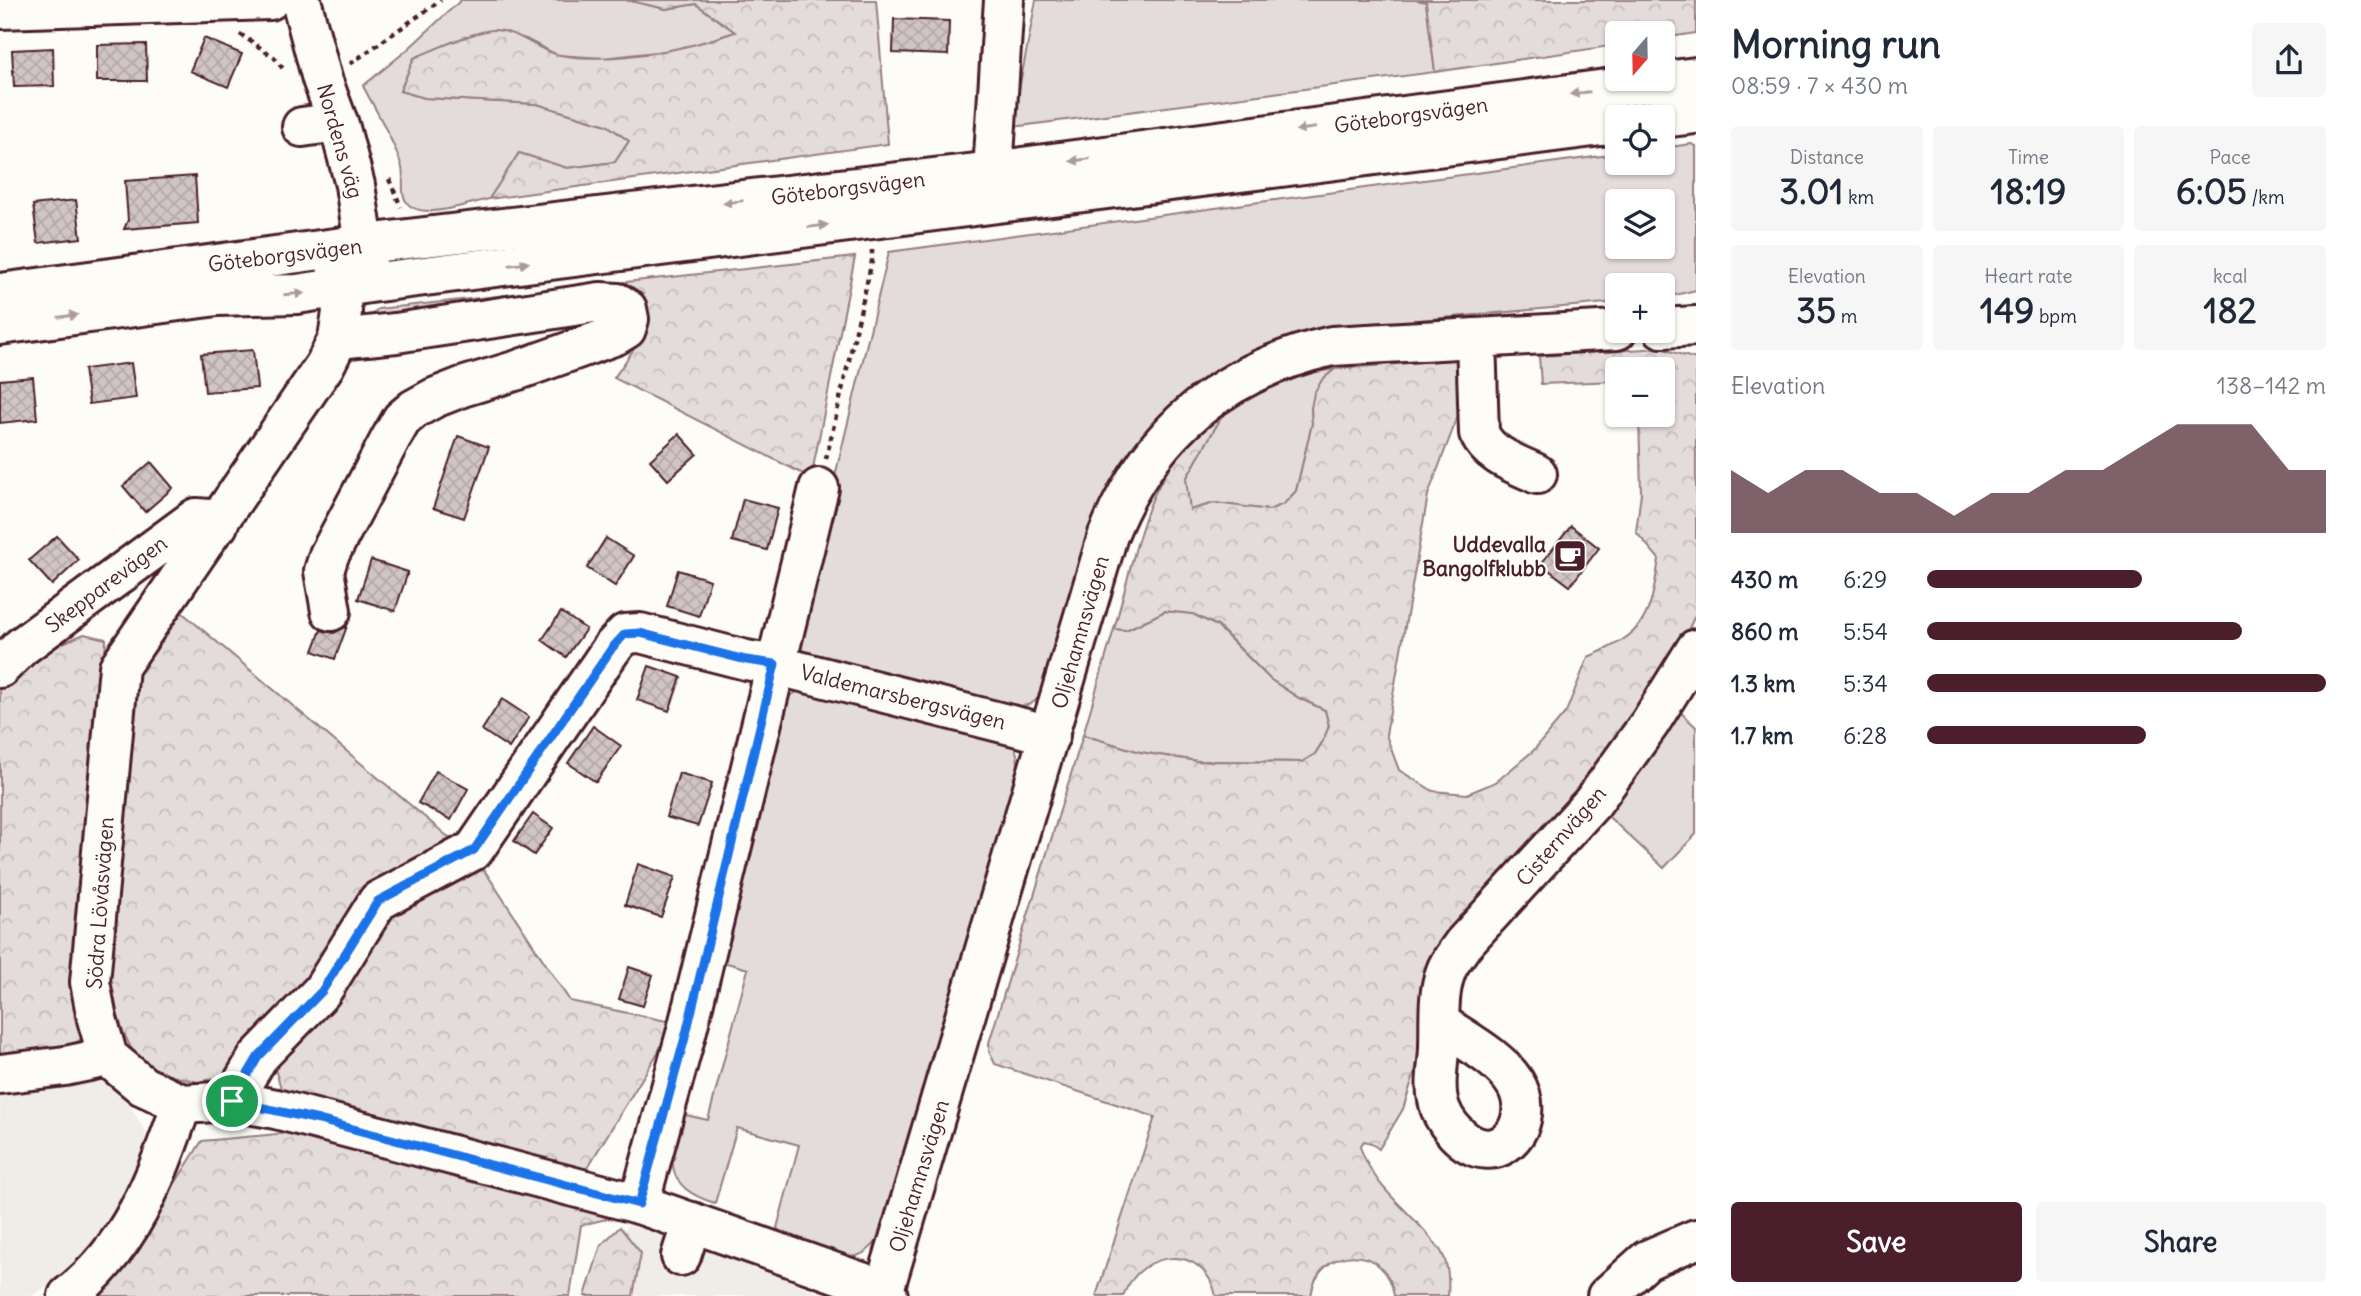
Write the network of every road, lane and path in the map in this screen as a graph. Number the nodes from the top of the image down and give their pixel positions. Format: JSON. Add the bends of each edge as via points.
{"nodes":[{"id":1,"x":270,"y":0,"type":"edge"},
{"id":2,"x":301,"y":0,"type":"edge"},
{"id":3,"x":441,"y":0,"type":"edge"},
{"id":4,"x":1004,"y":0,"type":"edge"},
{"id":5,"x":0,"y":9,"type":"edge"},
{"id":6,"x":235,"y":31,"type":"dead end"},
{"id":7,"x":346,"y":64,"type":"dead end"},
{"id":8,"x":288,"y":75,"type":"dead end"},
{"id":9,"x":1696,"y":77,"type":"edge"},
{"id":10,"x":1696,"y":114,"type":"edge"},
{"id":11,"x":1675,"y":116,"type":"edge"},
{"id":12,"x":1605,"y":126,"type":"edge"},
{"id":13,"x":993,"y":172,"type":"junction"},
{"id":14,"x":872,"y":245,"type":"dead end"},
{"id":15,"x":350,"y":246,"type":"junction"},
{"id":16,"x":355,"y":286,"type":"junction"},
{"id":17,"x":0,"y":293,"type":"edge"},
{"id":18,"x":0,"y":325,"type":"edge"},
{"id":19,"x":1696,"y":326,"type":"edge"},
{"id":20,"x":1675,"y":327,"type":"edge"},
{"id":21,"x":1605,"y":331,"type":"edge"},
{"id":22,"x":1476,"y":338,"type":"junction"},
{"id":23,"x":338,"y":339,"type":"junction"},
{"id":24,"x":1537,"y":474,"type":"dead end"},
{"id":25,"x":819,"y":488,"type":"joint"},
{"id":26,"x":218,"y":524,"type":"junction"},
{"id":27,"x":331,"y":611,"type":"dead end"},
{"id":28,"x":1696,"y":649,"type":"edge"},
{"id":29,"x":775,"y":664,"type":"junction"},
{"id":30,"x":0,"y":668,"type":"edge"},
{"id":31,"x":1050,"y":735,"type":"junction"},
{"id":32,"x":1440,"y":1023,"type":"dead end"},
{"id":33,"x":108,"y":1058,"type":"junction"},
{"id":34,"x":0,"y":1074,"type":"edge"},
{"id":35,"x":232,"y":1101,"type":"junction"},
{"id":36,"x":182,"y":1104,"type":"junction"},
{"id":37,"x":639,"y":1204,"type":"junction"},
{"id":38,"x":1696,"y":1239,"type":"edge"},
{"id":39,"x":886,"y":1293,"type":"edge"},
{"id":40,"x":68,"y":1296,"type":"edge"},
{"id":41,"x":1607,"y":1296,"type":"edge"}],
"edges":[{"from":1,"to":5,"type":"street"},
{"from":2,"to":15,"type":"street","name":"Nordens väg","via":[[322,79],[320,125],[355,185]]},
{"from":3,"to":7,"type":"path","via":[[354,63]]},
{"from":4,"to":13,"type":"street"},
{"from":6,"to":8,"type":"path","via":[[274,57]]},
{"from":9,"to":13,"type":"street","name":"Göteborgsvägen","one_way":true},
{"from":10,"to":11,"type":"street"},
{"from":16,"to":12,"type":"street","name":"Göteborgsvägen","one_way":true},
{"from":13,"to":15,"type":"street","name":"Göteborgsvägen","one_way":true},
{"from":14,"to":25,"type":"path"},
{"from":15,"to":16,"type":"street","name":"Nordens väg"},
{"from":15,"to":17,"type":"street","name":"Göteborgsvägen"},
{"from":18,"to":16,"type":"street","name":"Göteborgsvägen","one_way":true,"via":[[217,296],[297,294]]},
{"from":16,"to":23,"type":"street","name":"Södra Lövåsvägen","via":[[342,312]]},
{"from":19,"to":20,"type":"street"},
{"from":21,"to":22,"type":"street","name":"Oljehamnsvägen"},
{"from":22,"to":24,"type":"street","via":[[1482,441],[1500,456]]},
{"from":22,"to":31,"type":"street","name":"Oljehamnsvägen","via":[[1332,346],[1298,354],[1225,390],[1173,429],[1130,486],[1108,535]]},
{"from":23,"to":26,"type":"street","name":"Södra Lövåsvägen","via":[[313,385]]},
{"from":23,"to":27,"type":"street","via":[[600,302],[618,303],[629,319],[626,329],[616,335],[434,398],[402,419],[329,555],[324,571]]},
{"from":25,"to":29,"type":"street"},
{"from":26,"to":30,"type":"street","name":"Skepparevägen","via":[[196,517],[20,647]]},
{"from":26,"to":33,"type":"street","name":"Södra Lövåsvägen","via":[[119,667],[90,982]]},
{"from":28,"to":32,"type":"street","name":"Cisternvägen","via":[[1593,802],[1463,944],[1446,969]]},
{"from":29,"to":31,"type":"street","name":"Valdemarsbergsvägen"},
{"from":29,"to":35,"type":"street","name":"Valdemarsbergsvägen","via":[[640,633],[625,634],[474,850],[378,901],[322,991],[258,1057]]},
{"from":29,"to":37,"type":"street","via":[[686,1034]]},
{"from":31,"to":39,"type":"street","name":"Oljehamnsvägen"},
{"from":33,"to":34,"type":"street"},
{"from":33,"to":36,"type":"street","via":[[144,1086]]},
{"from":35,"to":36,"type":"street"},
{"from":35,"to":37,"type":"street"},
{"from":36,"to":40,"type":"street","via":[[139,1211],[106,1261]]},
{"from":37,"to":39,"type":"street","via":[[687,1239]]},
{"from":38,"to":41,"type":"street","via":[[1647,1260]]}]}
